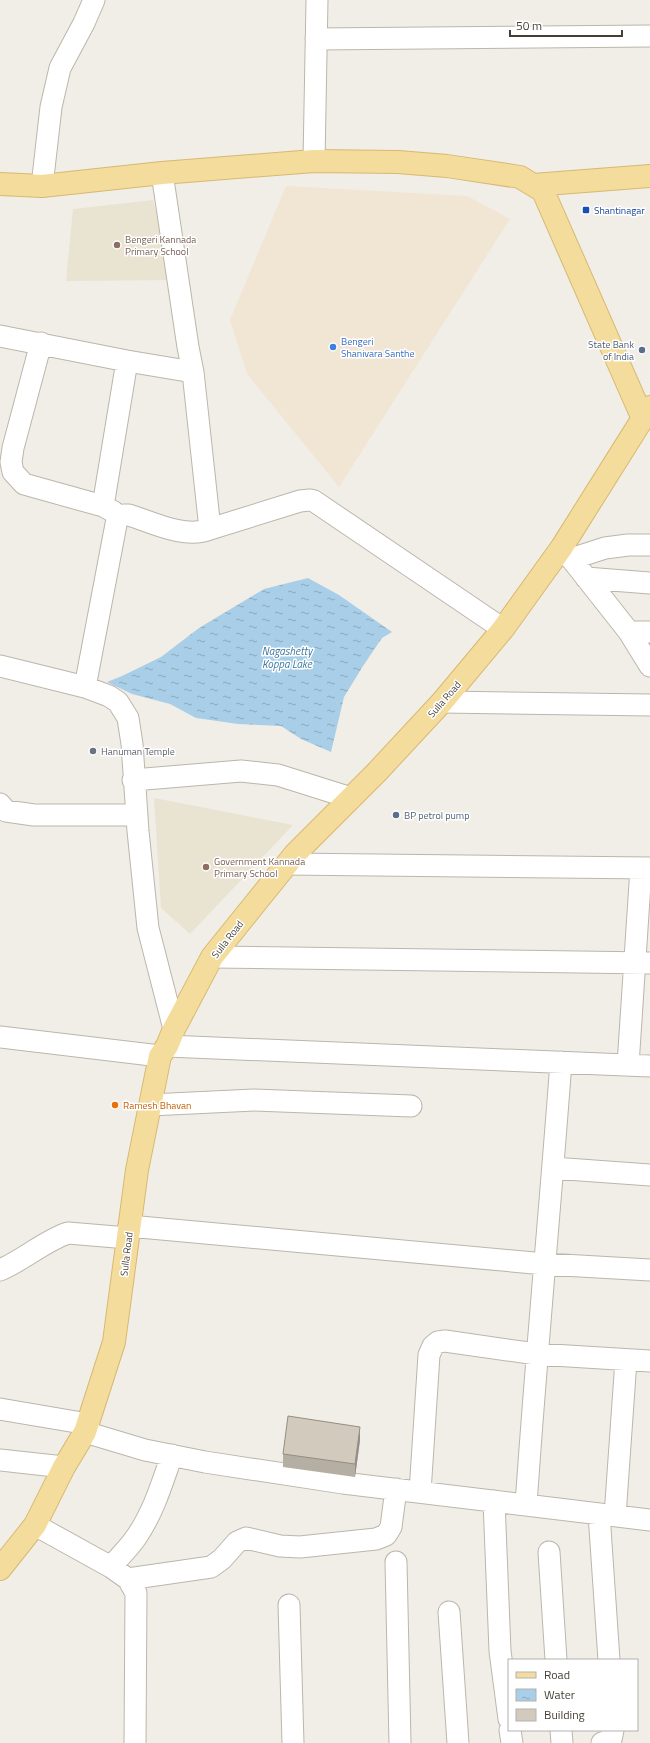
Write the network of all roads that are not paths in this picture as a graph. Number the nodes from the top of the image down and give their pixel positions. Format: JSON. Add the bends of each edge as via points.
{"nodes":[{"id":1,"x":94,"y":0,"type":"edge"},
{"id":2,"x":317,"y":0,"type":"edge"},
{"id":3,"x":650,"y":36,"type":"edge"},
{"id":4,"x":316,"y":39,"type":"junction"},
{"id":5,"x":314,"y":161,"type":"junction"},
{"id":6,"x":162,"y":173,"type":"junction"},
{"id":7,"x":650,"y":176,"type":"edge"},
{"id":8,"x":0,"y":184,"type":"edge"},
{"id":9,"x":533,"y":185,"type":"junction"},
{"id":10,"x":42,"y":186,"type":"junction"},
{"id":11,"x":0,"y":336,"type":"edge"},
{"id":12,"x":41,"y":343,"type":"junction"},
{"id":13,"x":127,"y":362,"type":"junction"},
{"id":14,"x":193,"y":372,"type":"junction"},
{"id":15,"x":648,"y":415,"type":"edge"},
{"id":16,"x":111,"y":511,"type":"junction"},
{"id":17,"x":210,"y":529,"type":"junction"},
{"id":18,"x":650,"y":545,"type":"edge"},
{"id":19,"x":566,"y":553,"type":"junction"},
{"id":20,"x":586,"y":578,"type":"junction"},
{"id":21,"x":650,"y":583,"type":"edge"},
{"id":22,"x":503,"y":629,"type":"junction"},
{"id":23,"x":629,"y":632,"type":"junction"},
{"id":24,"x":650,"y":632,"type":"edge"},
{"id":25,"x":0,"y":666,"type":"edge"},
{"id":26,"x":650,"y":666,"type":"edge"},
{"id":27,"x":85,"y":687,"type":"junction"},
{"id":28,"x":442,"y":702,"type":"junction"},
{"id":29,"x":650,"y":705,"type":"edge"},
{"id":30,"x":133,"y":780,"type":"junction"},
{"id":31,"x":351,"y":798,"type":"junction"},
{"id":32,"x":0,"y":804,"type":"edge"},
{"id":33,"x":138,"y":815,"type":"junction"},
{"id":34,"x":287,"y":864,"type":"junction"},
{"id":35,"x":646,"y":868,"type":"edge"},
{"id":36,"x":212,"y":957,"type":"junction"},
{"id":37,"x":642,"y":963,"type":"edge"},
{"id":38,"x":0,"y":1037,"type":"edge"},
{"id":39,"x":167,"y":1044,"type":"junction"},
{"id":40,"x":561,"y":1062,"type":"junction"},
{"id":41,"x":628,"y":1065,"type":"junction"},
{"id":42,"x":650,"y":1066,"type":"edge"},
{"id":43,"x":150,"y":1105,"type":"junction"},
{"id":44,"x":411,"y":1106,"type":"dead end"},
{"id":45,"x":553,"y":1168,"type":"junction"},
{"id":46,"x":650,"y":1175,"type":"edge"},
{"id":47,"x":129,"y":1232,"type":"junction"},
{"id":48,"x":545,"y":1264,"type":"junction"},
{"id":49,"x":650,"y":1270,"type":"edge"},
{"id":50,"x":0,"y":1272,"type":"edge"},
{"id":51,"x":536,"y":1354,"type":"junction"},
{"id":52,"x":626,"y":1360,"type":"junction"},
{"id":53,"x":650,"y":1360,"type":"edge"},
{"id":54,"x":0,"y":1409,"type":"edge"},
{"id":55,"x":87,"y":1428,"type":"junction"},
{"id":56,"x":172,"y":1456,"type":"junction"},
{"id":57,"x":0,"y":1460,"type":"edge"},
{"id":58,"x":64,"y":1467,"type":"junction"},
{"id":59,"x":396,"y":1490,"type":"junction"},
{"id":60,"x":420,"y":1492,"type":"junction"},
{"id":61,"x":494,"y":1500,"type":"junction"},
{"id":62,"x":526,"y":1505,"type":"junction"},
{"id":63,"x":607,"y":1515,"type":"junction"},
{"id":64,"x":650,"y":1520,"type":"edge"},
{"id":65,"x":35,"y":1525,"type":"junction"},
{"id":66,"x":549,"y":1552,"type":"dead end"},
{"id":67,"x":396,"y":1562,"type":"dead end"},
{"id":68,"x":111,"y":1567,"type":"junction"},
{"id":69,"x":0,"y":1569,"type":"edge"},
{"id":70,"x":128,"y":1580,"type":"junction"},
{"id":71,"x":289,"y":1605,"type":"dead end"},
{"id":72,"x":449,"y":1612,"type":"dead end"},
{"id":73,"x":556,"y":1659,"type":"edge"},
{"id":74,"x":609,"y":1659,"type":"edge"},
{"id":75,"x":508,"y":1711,"type":"edge"},
{"id":76,"x":510,"y":1731,"type":"edge"},
{"id":77,"x":561,"y":1731,"type":"edge"},
{"id":78,"x":613,"y":1731,"type":"edge"},
{"id":79,"x":135,"y":1743,"type":"edge"},
{"id":80,"x":293,"y":1743,"type":"edge"},
{"id":81,"x":400,"y":1743,"type":"edge"},
{"id":82,"x":458,"y":1743,"type":"edge"},
{"id":83,"x":512,"y":1743,"type":"edge"},
{"id":84,"x":562,"y":1743,"type":"edge"},
{"id":85,"x":602,"y":1743,"type":"edge"}],
"edges":[{"from":1,"to":10,"type":"street","via":[[60,68],[50,108]]},
{"from":2,"to":4,"type":"street"},
{"from":3,"to":4,"type":"street"},
{"from":4,"to":5,"type":"street"},
{"from":5,"to":6,"type":"main road"},
{"from":5,"to":9,"type":"main road","via":[[398,162],[447,166],[520,178]]},
{"from":6,"to":10,"type":"main road"},
{"from":6,"to":14,"type":"street"},
{"from":7,"to":9,"type":"main road"},
{"from":8,"to":10,"type":"main road"},
{"from":9,"to":15,"type":"main road","via":[[543,191]]},
{"from":11,"to":12,"type":"street"},
{"from":12,"to":13,"type":"street"},
{"from":12,"to":16,"type":"street","via":[[13,448],[13,472],[24,484]]},
{"from":13,"to":14,"type":"street"},
{"from":13,"to":16,"type":"street"},
{"from":14,"to":17,"type":"street"},
{"from":15,"to":19,"type":"main road","name":"Sulla Road","via":[[639,422]]},
{"from":16,"to":17,"type":"street","via":[[190,532]]},
{"from":16,"to":27,"type":"street","via":[[116,522]]},
{"from":17,"to":22,"type":"street","via":[[300,501],[314,501]]},
{"from":18,"to":19,"type":"street"},
{"from":19,"to":20,"type":"street"},
{"from":19,"to":22,"type":"main road","name":"Sulla Road"},
{"from":20,"to":21,"type":"street"},
{"from":20,"to":23,"type":"street"},
{"from":22,"to":28,"type":"main road","name":"Sulla Road"},
{"from":23,"to":24,"type":"street"},
{"from":23,"to":26,"type":"street"},
{"from":25,"to":27,"type":"street"},
{"from":27,"to":30,"type":"street","via":[[118,702],[128,718]]},
{"from":28,"to":29,"type":"street"},
{"from":28,"to":31,"type":"main road","name":"Sulla Road"},
{"from":30,"to":31,"type":"street","via":[[241,771],[278,775]]},
{"from":30,"to":33,"type":"street"},
{"from":31,"to":34,"type":"main road","name":"Sulla Road"},
{"from":32,"to":33,"type":"street","via":[[6,811],[34,815]]},
{"from":33,"to":39,"type":"street","via":[[148,928]]},
{"from":34,"to":35,"type":"street"},
{"from":34,"to":36,"type":"main road","name":"Sulla Road"},
{"from":35,"to":37,"type":"street"},
{"from":36,"to":37,"type":"street"},
{"from":36,"to":39,"type":"main road","name":"Sulla Road"},
{"from":37,"to":41,"type":"street"},
{"from":38,"to":39,"type":"street"},
{"from":39,"to":40,"type":"street"},
{"from":39,"to":43,"type":"main road","name":"Sulla Road"},
{"from":40,"to":41,"type":"street"},
{"from":40,"to":45,"type":"street"},
{"from":41,"to":42,"type":"street"},
{"from":43,"to":44,"type":"street","via":[[254,1100]]},
{"from":43,"to":47,"type":"main road","name":"Sulla Road","via":[[137,1170]]},
{"from":45,"to":46,"type":"street"},
{"from":45,"to":48,"type":"street"},
{"from":47,"to":48,"type":"street"},
{"from":47,"to":50,"type":"street","via":[[68,1233]]},
{"from":47,"to":55,"type":"main road","name":"Sulla Road","via":[[114,1342]]},
{"from":48,"to":49,"type":"street"},
{"from":48,"to":51,"type":"street"},
{"from":51,"to":52,"type":"street"},
{"from":51,"to":60,"type":"street","via":[[456,1341],[438,1342],[432,1346],[428,1367]]},
{"from":51,"to":62,"type":"street"},
{"from":52,"to":53,"type":"street"},
{"from":52,"to":63,"type":"street"},
{"from":54,"to":55,"type":"street"},
{"from":55,"to":56,"type":"street","via":[[145,1450]]},
{"from":55,"to":58,"type":"main road","name":"Sulla Road"},
{"from":56,"to":59,"type":"street"},
{"from":56,"to":68,"type":"street","via":[[148,1519]]},
{"from":57,"to":58,"type":"street"},
{"from":58,"to":65,"type":"main road","name":"Sulla Road"},
{"from":59,"to":60,"type":"street"},
{"from":59,"to":70,"type":"street","via":[[391,1527],[386,1535],[376,1539],[300,1547],[280,1546],[246,1538],[237,1542],[222,1560],[212,1567]]},
{"from":60,"to":61,"type":"street"},
{"from":61,"to":62,"type":"street"},
{"from":61,"to":75,"type":"street","via":[[500,1651]]},
{"from":62,"to":63,"type":"street"},
{"from":63,"to":64,"type":"street"},
{"from":63,"to":74,"type":"street"},
{"from":65,"to":68,"type":"street"},
{"from":65,"to":69,"type":"main road","name":"Sulla Road"},
{"from":66,"to":73,"type":"street"},
{"from":67,"to":81,"type":"street"},
{"from":68,"to":70,"type":"street"},
{"from":70,"to":79,"type":"street","via":[[136,1594]]},
{"from":71,"to":80,"type":"street"},
{"from":72,"to":82,"type":"street"},
{"from":76,"to":83,"type":"street"},
{"from":77,"to":84,"type":"street"},
{"from":78,"to":85,"type":"street","via":[[611,1740]]}]}
